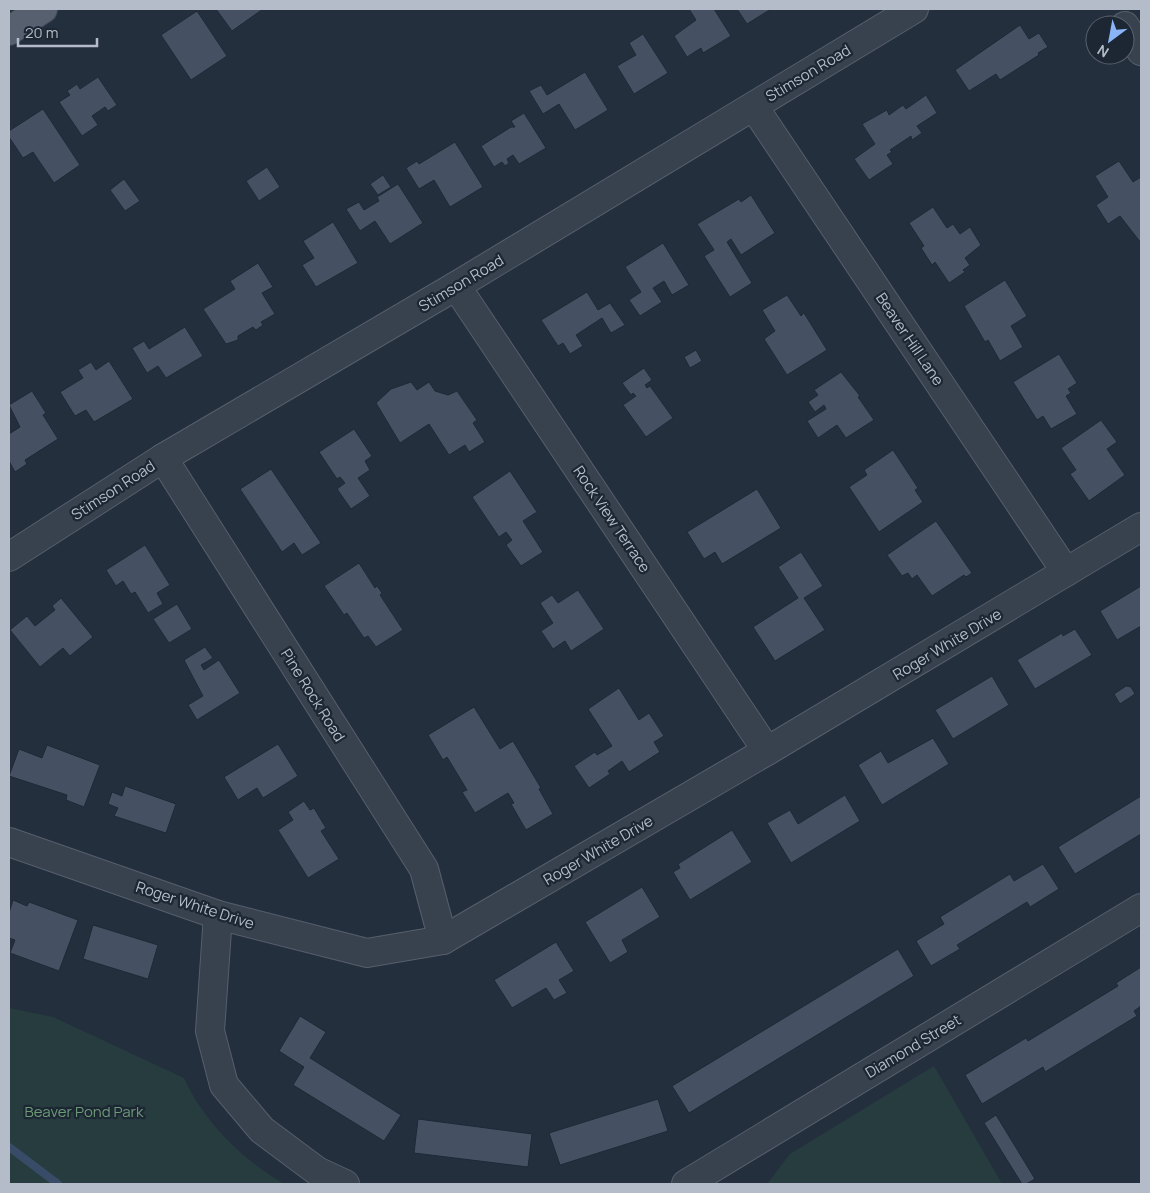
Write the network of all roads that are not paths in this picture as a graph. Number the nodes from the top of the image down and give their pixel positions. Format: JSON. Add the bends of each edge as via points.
{"nodes":[{"id":1,"x":43,"y":9,"type":"edge"},
{"id":2,"x":914,"y":9,"type":"edge"},
{"id":3,"x":9,"y":31,"type":"edge"},
{"id":4,"x":754,"y":107,"type":"junction"},
{"id":5,"x":456,"y":286,"type":"junction"},
{"id":6,"x":163,"y":458,"type":"junction"},
{"id":7,"x":1141,"y":527,"type":"edge"},
{"id":8,"x":9,"y":556,"type":"edge"},
{"id":9,"x":1066,"y":572,"type":"junction"},
{"id":10,"x":767,"y":752,"type":"junction"},
{"id":11,"x":9,"y":842,"type":"edge"},
{"id":12,"x":1141,"y":908,"type":"edge"},
{"id":13,"x":218,"y":915,"type":"junction"},
{"id":14,"x":443,"y":940,"type":"junction"},
{"id":15,"x":345,"y":1184,"type":"edge"},
{"id":16,"x":686,"y":1184,"type":"edge"}],
"edges":[{"from":1,"to":3,"type":"main road"},
{"from":2,"to":4,"type":"street","name":"Stimson Road"},
{"from":4,"to":5,"type":"street","name":"Stimson Road"},
{"from":4,"to":9,"type":"street","name":"Beaver Hill Lane"},
{"from":5,"to":6,"type":"street","name":"Stimson Road"},
{"from":5,"to":10,"type":"street","name":"Rock View Terrace"},
{"from":6,"to":8,"type":"street","name":"Stimson Road"},
{"from":6,"to":14,"type":"street","name":"Pine Rock Road","via":[[424,869]]},
{"from":7,"to":9,"type":"street","name":"Roger White Drive"},
{"from":9,"to":10,"type":"street","name":"Roger White Drive"},
{"from":10,"to":14,"type":"street","name":"Roger White Drive"},
{"from":11,"to":13,"type":"street","name":"Roger White Drive"},
{"from":12,"to":16,"type":"street","name":"Diamond Street"},
{"from":13,"to":14,"type":"street","name":"Roger White Drive","via":[[367,953]]},
{"from":13,"to":15,"type":"street","via":[[210,1031],[224,1085],[262,1130],[317,1171]]}]}
